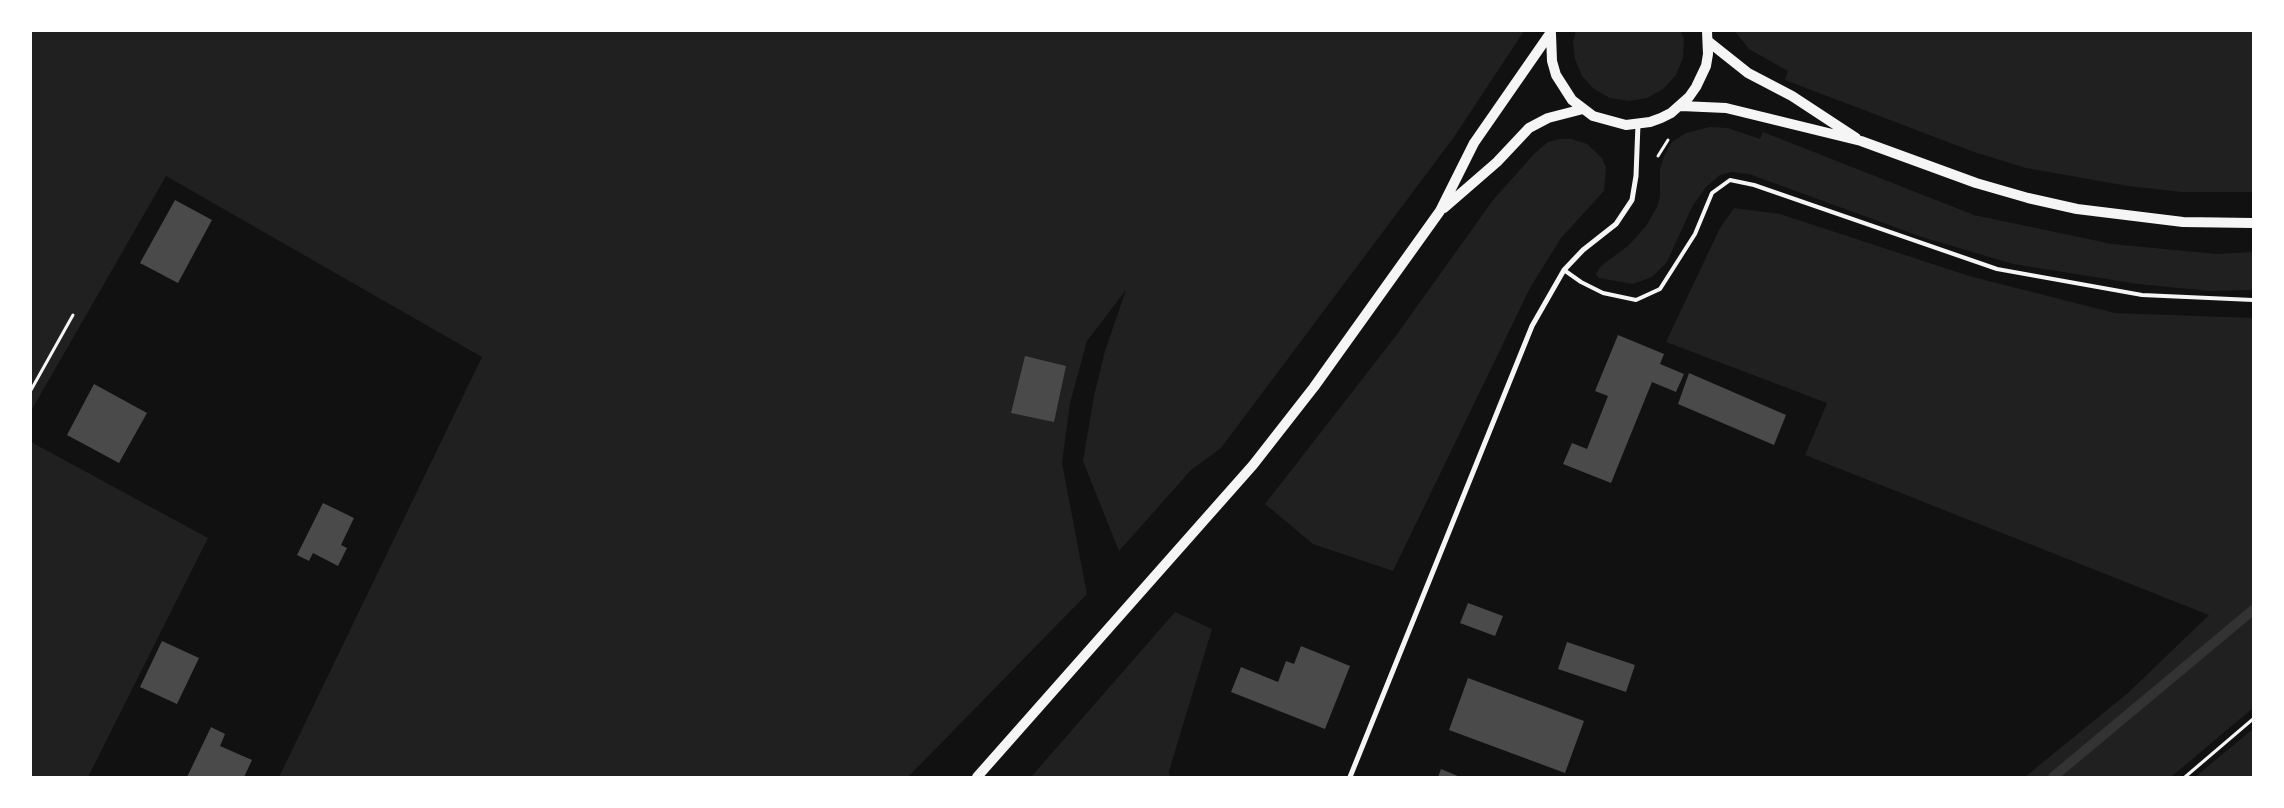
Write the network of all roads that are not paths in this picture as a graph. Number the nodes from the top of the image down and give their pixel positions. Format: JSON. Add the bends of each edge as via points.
{"nodes":[{"id":1,"x":1551,"y":32,"type":"edge"},
{"id":2,"x":1708,"y":36,"type":"edge"},
{"id":3,"x":1680,"y":106,"type":"junction"},
{"id":4,"x":1583,"y":109,"type":"junction"},
{"id":5,"x":1638,"y":124,"type":"junction"},
{"id":6,"x":1861,"y":141,"type":"junction"},
{"id":7,"x":1440,"y":211,"type":"junction"},
{"id":8,"x":2253,"y":222,"type":"edge"},
{"id":9,"x":1564,"y":270,"type":"junction"},
{"id":10,"x":2253,"y":300,"type":"edge"},
{"id":11,"x":977,"y":777,"type":"edge"},
{"id":12,"x":1350,"y":777,"type":"edge"}],
"edges":[{"from":1,"to":4,"type":"main road","via":[[1551,54],[1556,75],[1572,100]]},
{"from":1,"to":7,"type":"main road","via":[[1474,142]]},
{"from":2,"to":3,"type":"main road","via":[[1702,77]]},
{"from":2,"to":6,"type":"main road","via":[[1748,73],[1792,96]]},
{"from":3,"to":5,"type":"main road","via":[[1661,118]]},
{"from":3,"to":6,"type":"main road","via":[[1726,108]]},
{"from":4,"to":5,"type":"main road","via":[[1603,120]]},
{"from":4,"to":7,"type":"main road","via":[[1548,118],[1529,128],[1497,162]]},
{"from":5,"to":9,"type":"street","via":[[1636,176],[1628,209],[1616,224],[1582,250]]},
{"from":6,"to":8,"type":"main road","via":[[1976,183],[2077,209],[2183,222]]},
{"from":7,"to":11,"type":"main road","via":[[1314,387],[1253,465]]},
{"from":9,"to":10,"type":"lane","via":[[1581,282],[1620,297],[1636,300],[1660,290],[1695,234],[1712,193],[1730,180],[1754,185],[1998,269],[2142,294]]},
{"from":9,"to":12,"type":"street","via":[[1532,326]]}]}
